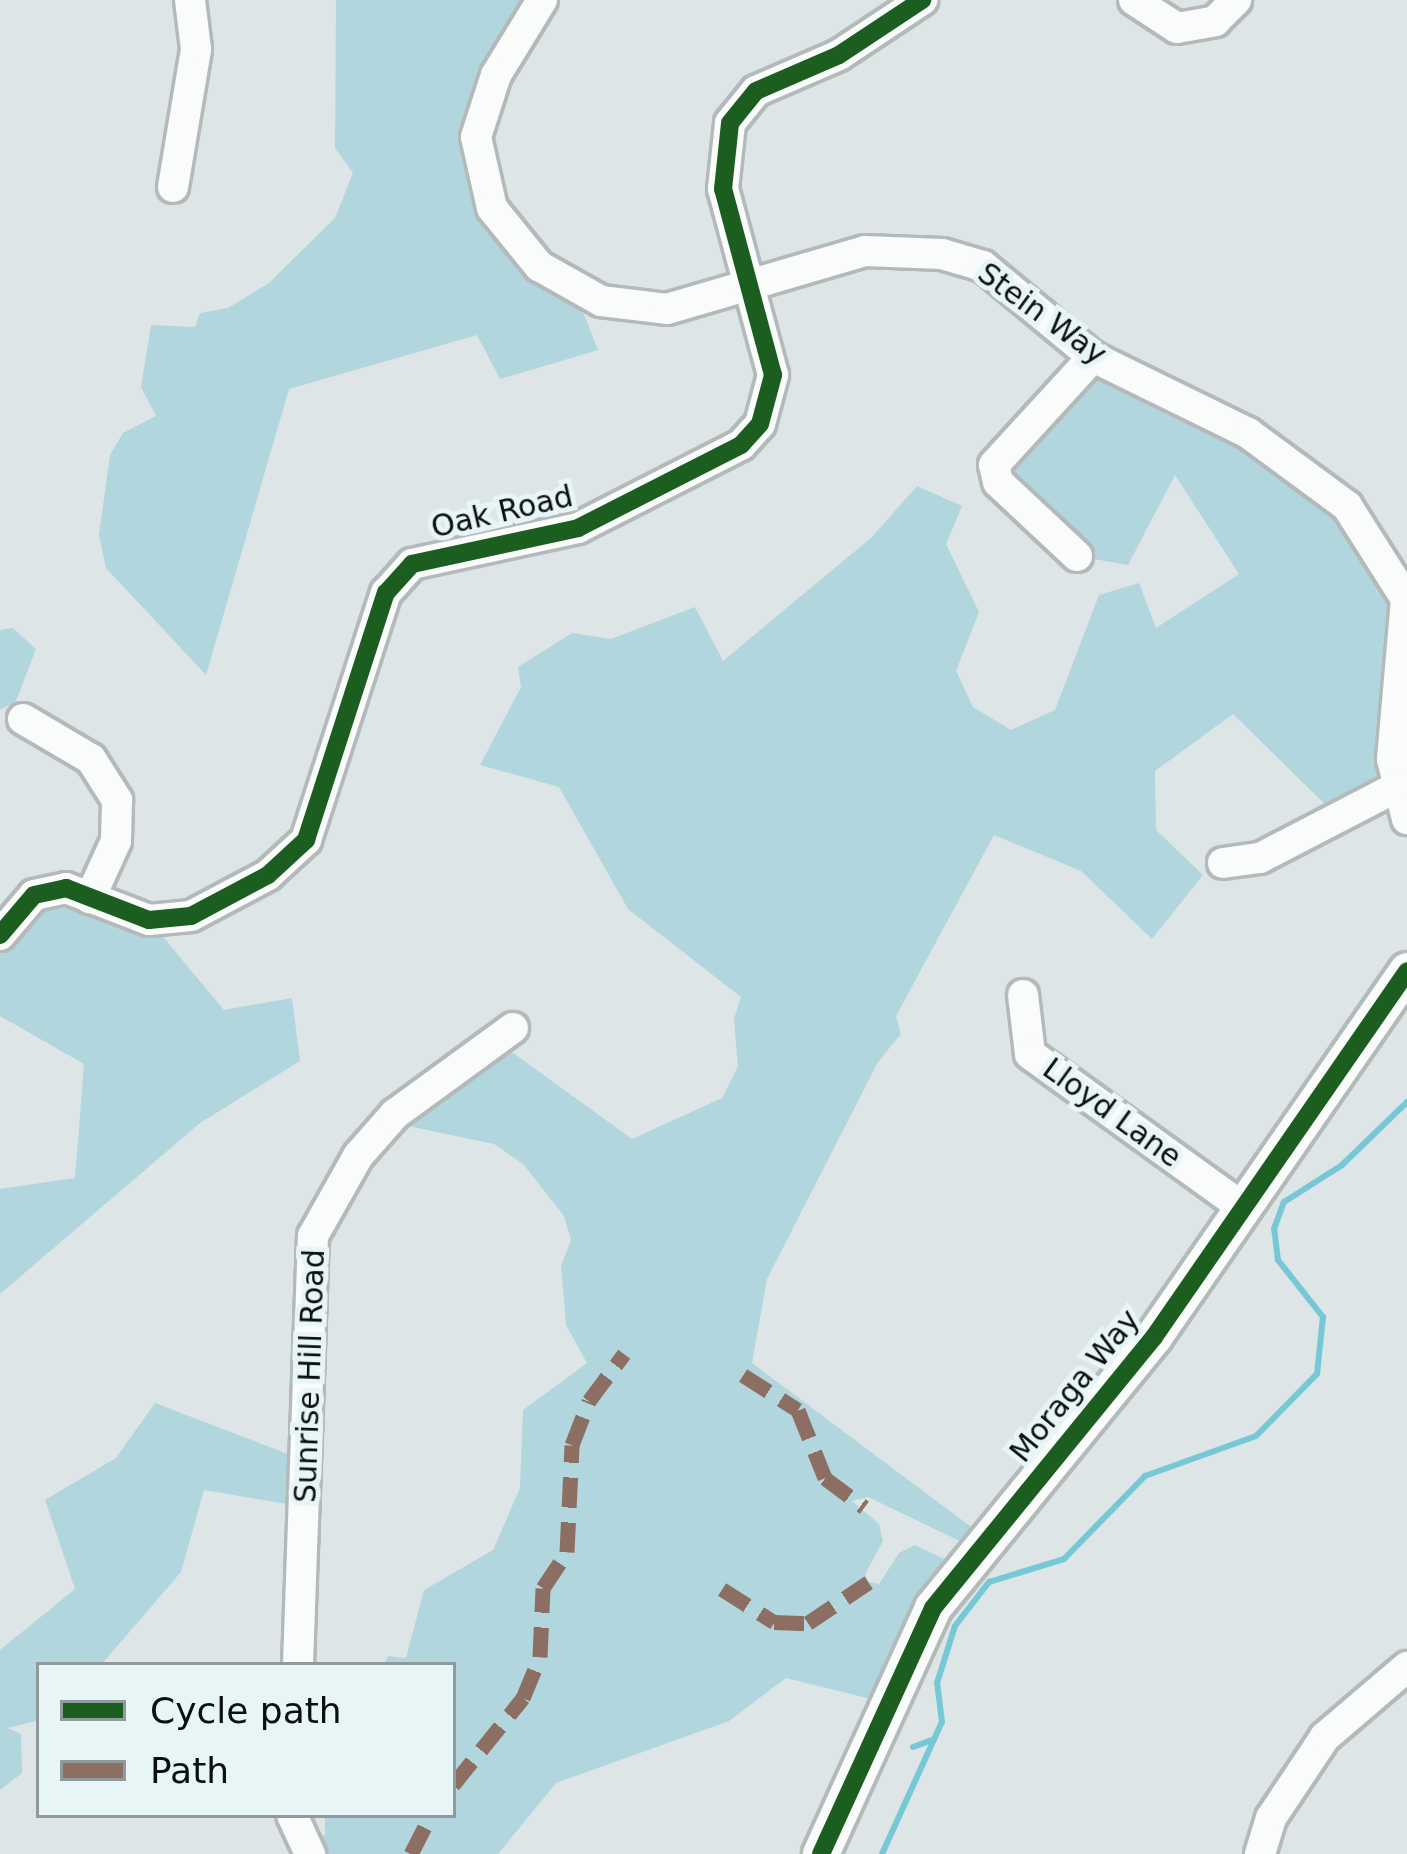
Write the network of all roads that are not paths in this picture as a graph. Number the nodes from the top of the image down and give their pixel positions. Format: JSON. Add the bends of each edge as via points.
{"nodes":[{"id":1,"x":190,"y":0,"type":"edge"},
{"id":2,"x":542,"y":0,"type":"edge"},
{"id":3,"x":922,"y":0,"type":"edge"},
{"id":4,"x":1134,"y":0,"type":"edge"},
{"id":5,"x":1236,"y":0,"type":"edge"},
{"id":6,"x":173,"y":187,"type":"dead end"},
{"id":7,"x":753,"y":289,"type":"junction"},
{"id":8,"x":1094,"y":357,"type":"junction"},
{"id":9,"x":1077,"y":556,"type":"dead end"},
{"id":10,"x":23,"y":719,"type":"dead end"},
{"id":11,"x":1395,"y":788,"type":"junction"},
{"id":12,"x":1407,"y":819,"type":"edge"},
{"id":13,"x":1223,"y":863,"type":"dead end"},
{"id":14,"x":90,"y":898,"type":"junction"},
{"id":15,"x":0,"y":935,"type":"edge"},
{"id":16,"x":1407,"y":971,"type":"edge"},
{"id":17,"x":1022,"y":995,"type":"dead end"},
{"id":18,"x":513,"y":1028,"type":"dead end"},
{"id":19,"x":1241,"y":1206,"type":"junction"},
{"id":20,"x":298,"y":1662,"type":"edge"},
{"id":21,"x":1407,"y":1666,"type":"edge"},
{"id":22,"x":293,"y":1818,"type":"edge"},
{"id":23,"x":310,"y":1854,"type":"edge"},
{"id":24,"x":821,"y":1854,"type":"edge"},
{"id":25,"x":1260,"y":1854,"type":"edge"}],
"edges":[{"from":1,"to":6,"type":"street","via":[[196,49]]},
{"from":2,"to":7,"type":"street","name":"Stein Way","via":[[496,75],[476,137],[492,208],[538,266],[602,301],[667,309]]},
{"from":3,"to":7,"type":"street","name":"Oak Road","via":[[839,55],[756,91],[730,123],[723,189]]},
{"from":4,"to":5,"type":"street","via":[[1177,28],[1215,21]]},
{"from":7,"to":8,"type":"street","name":"Stein Way","via":[[865,251],[942,254],[983,266]]},
{"from":7,"to":14,"type":"street","name":"Oak Road","via":[[771,344],[773,395],[741,445],[578,529],[412,564],[386,593],[306,840],[268,874],[191,916],[149,920]]},
{"from":8,"to":9,"type":"street","via":[[994,465],[998,482]]},
{"from":8,"to":11,"type":"street","name":"Stein Way","via":[[1248,433],[1347,506],[1382,549],[1406,599]]},
{"from":10,"to":14,"type":"street","via":[[91,759],[117,800],[116,841]]},
{"from":11,"to":12,"type":"street","name":"Stein Way"},
{"from":11,"to":13,"type":"street","via":[[1260,858]]},
{"from":14,"to":15,"type":"street","name":"Oak Road","via":[[66,888],[34,895]]},
{"from":16,"to":19,"type":"main road","name":"Moraga Way"},
{"from":17,"to":19,"type":"street","name":"Lloyd Lane","via":[[1030,1054]]},
{"from":18,"to":20,"type":"street","name":"Sunrise Hill Road","via":[[395,1114],[358,1156],[314,1236]]},
{"from":19,"to":24,"type":"main road","name":"Moraga Way","via":[[1154,1337],[933,1608]]},
{"from":21,"to":25,"type":"street","via":[[1324,1737],[1271,1819]]},
{"from":22,"to":23,"type":"street"}]}
